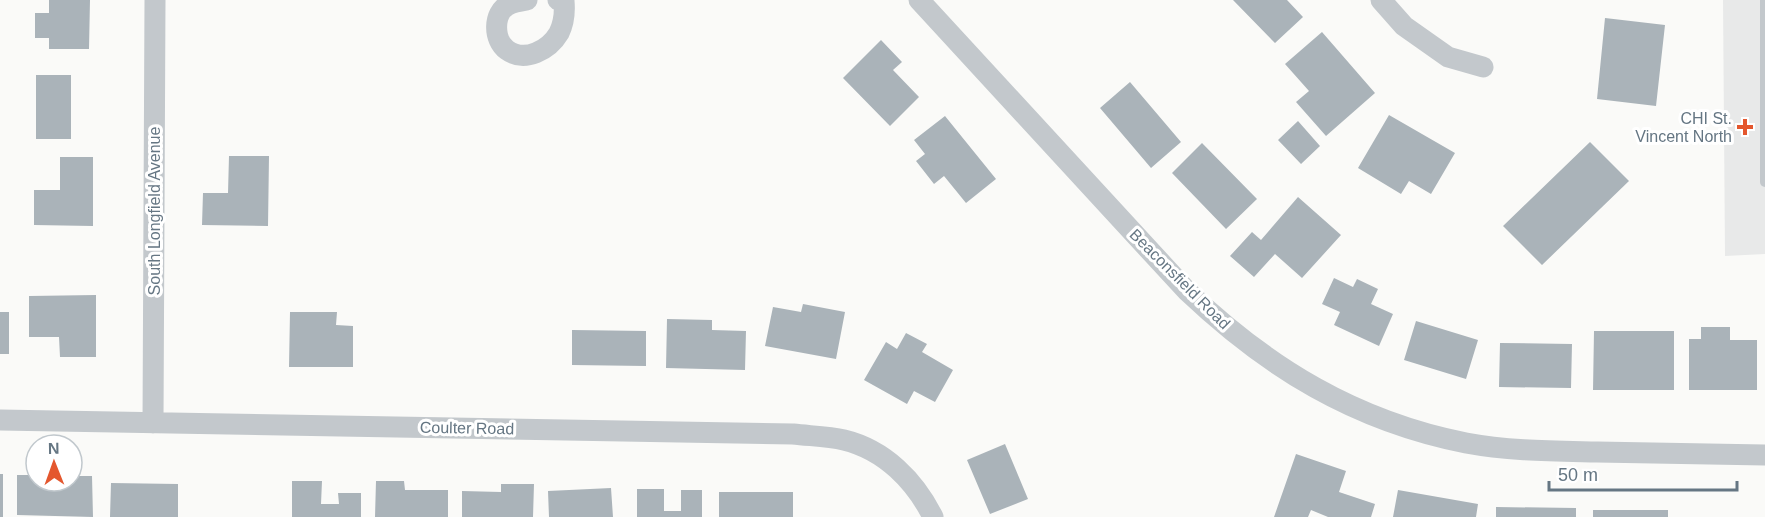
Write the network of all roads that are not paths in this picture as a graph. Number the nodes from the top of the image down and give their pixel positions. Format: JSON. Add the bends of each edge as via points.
{"nodes":[{"id":1,"x":155,"y":0,"type":"edge"},
{"id":2,"x":527,"y":0,"type":"edge"},
{"id":3,"x":558,"y":0,"type":"edge"},
{"id":4,"x":565,"y":0,"type":"edge"},
{"id":5,"x":919,"y":0,"type":"edge"},
{"id":6,"x":1382,"y":0,"type":"edge"},
{"id":7,"x":1765,"y":0,"type":"edge"},
{"id":8,"x":1765,"y":64,"type":"edge"},
{"id":9,"x":1483,"y":67,"type":"dead end"},
{"id":10,"x":1765,"y":135,"type":"edge"},
{"id":11,"x":1765,"y":182,"type":"edge"},
{"id":12,"x":0,"y":420,"type":"edge"},
{"id":13,"x":153,"y":423,"type":"junction"},
{"id":14,"x":1765,"y":455,"type":"edge"},
{"id":15,"x":933,"y":517,"type":"edge"}],
"edges":[{"from":1,"to":13,"type":"street","name":"South Longfield Avenue"},
{"from":2,"to":4,"type":"street","via":[[506,6],[498,16],[496,30],[507,50],[529,56],[543,50],[560,31]]},
{"from":3,"to":4,"type":"street"},
{"from":5,"to":14,"type":"street","name":"Beaconsfield Road","via":[[1187,291],[1219,322],[1310,386],[1362,412],[1467,443],[1521,450]]},
{"from":6,"to":9,"type":"street","via":[[1404,26],[1448,57]]},
{"from":7,"to":8,"type":"lane"},
{"from":8,"to":10,"type":"lane"},
{"from":10,"to":11,"type":"lane"},
{"from":12,"to":13,"type":"street","name":"Coulter Road"},
{"from":13,"to":15,"type":"street","name":"Coulter Road","via":[[793,434],[844,440],[891,463],[907,477]]}]}
